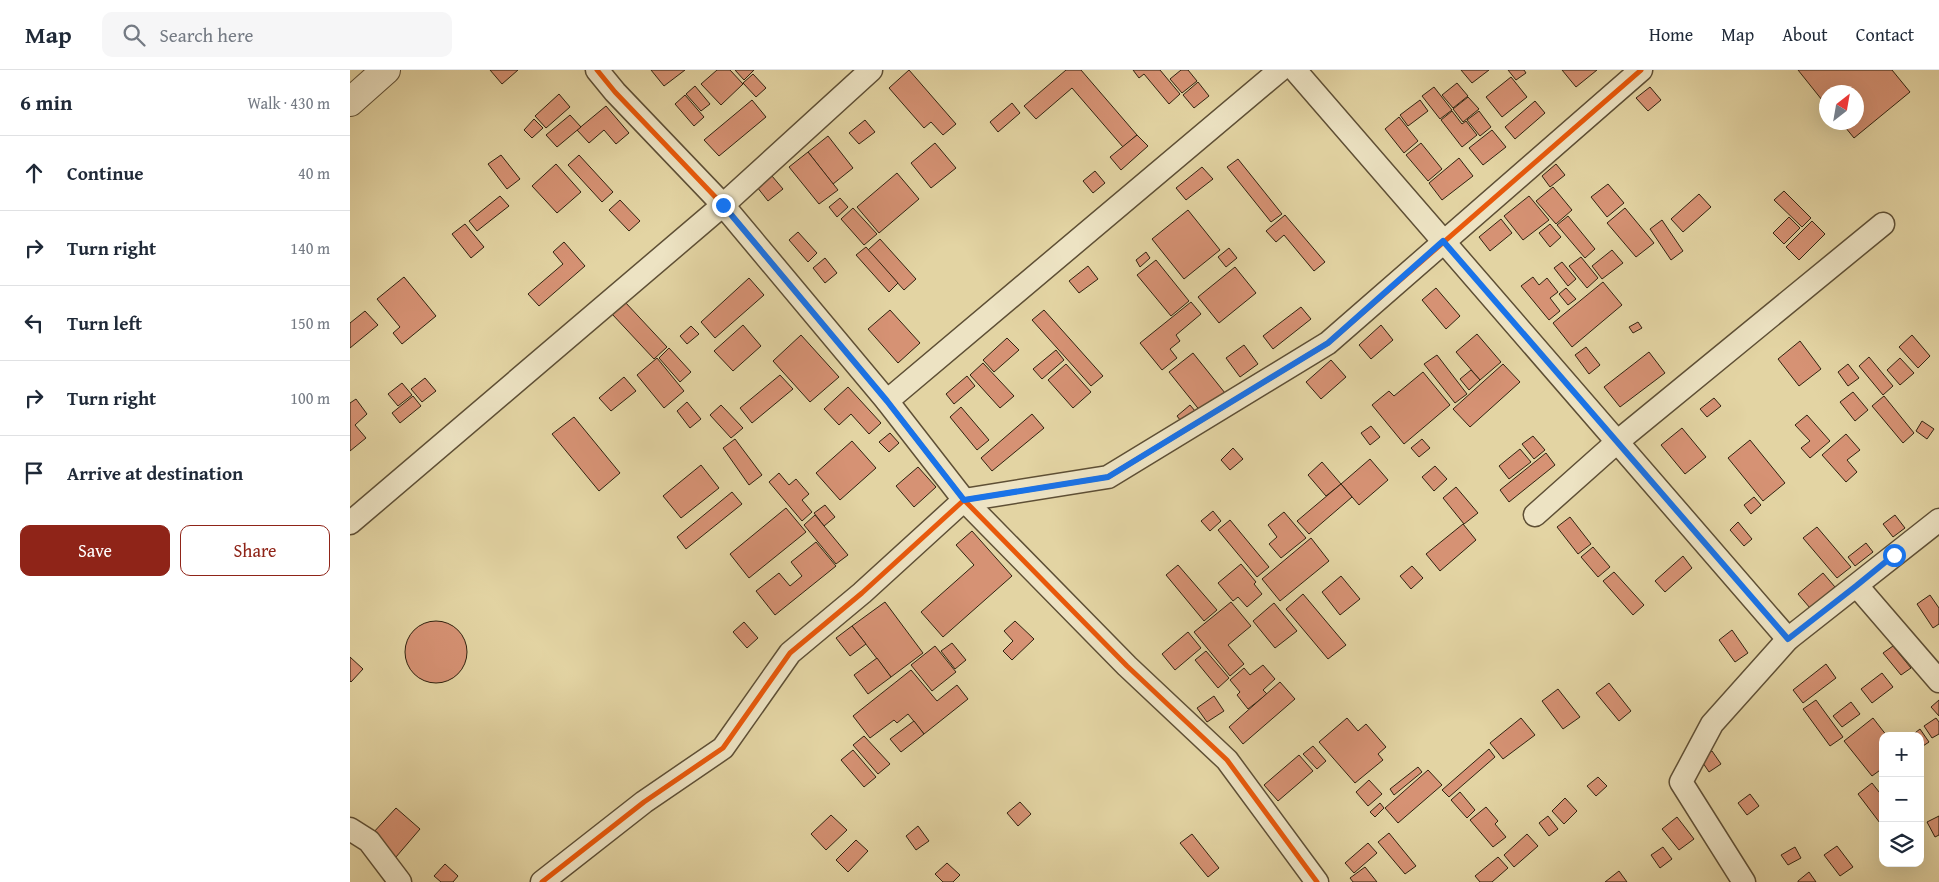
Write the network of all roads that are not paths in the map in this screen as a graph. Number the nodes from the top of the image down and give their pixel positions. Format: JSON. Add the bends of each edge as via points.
{"nodes":[{"id":1,"x":386,"y":70,"type":"edge"},
{"id":2,"x":597,"y":70,"type":"edge"},
{"id":3,"x":871,"y":70,"type":"edge"},
{"id":4,"x":1280,"y":70,"type":"edge"},
{"id":5,"x":1295,"y":70,"type":"edge"},
{"id":6,"x":1641,"y":70,"type":"edge"},
{"id":7,"x":350,"y":102,"type":"edge"},
{"id":8,"x":723,"y":205,"type":"junction"},
{"id":9,"x":1883,"y":224,"type":"dead end"},
{"id":10,"x":1443,"y":241,"type":"junction"},
{"id":11,"x":887,"y":401,"type":"junction"},
{"id":12,"x":1617,"y":442,"type":"junction"},
{"id":13,"x":964,"y":500,"type":"junction"},
{"id":14,"x":1535,"y":515,"type":"dead end"},
{"id":15,"x":1939,"y":520,"type":"edge"},
{"id":16,"x":350,"y":523,"type":"edge"},
{"id":17,"x":1856,"y":586,"type":"junction"},
{"id":18,"x":1788,"y":639,"type":"junction"},
{"id":19,"x":1939,"y":681,"type":"edge"},
{"id":20,"x":350,"y":829,"type":"edge"},
{"id":21,"x":400,"y":882,"type":"edge"},
{"id":22,"x":542,"y":882,"type":"edge"},
{"id":23,"x":1317,"y":882,"type":"edge"},
{"id":24,"x":1744,"y":882,"type":"edge"}],
"edges":[{"from":1,"to":7,"type":"street"},
{"from":2,"to":8,"type":"street"},
{"from":3,"to":8,"type":"street"},
{"from":4,"to":11,"type":"street"},
{"from":5,"to":10,"type":"street"},
{"from":6,"to":10,"type":"street"},
{"from":8,"to":11,"type":"street"},
{"from":8,"to":16,"type":"street"},
{"from":9,"to":12,"type":"street"},
{"from":10,"to":12,"type":"street"},
{"from":10,"to":13,"type":"street","via":[[1328,343],[1108,477]]},
{"from":11,"to":13,"type":"street"},
{"from":12,"to":14,"type":"street"},
{"from":12,"to":18,"type":"street"},
{"from":13,"to":22,"type":"street","via":[[790,653],[723,748],[644,802]]},
{"from":13,"to":23,"type":"street","via":[[1127,666],[1228,760]]},
{"from":15,"to":17,"type":"street"},
{"from":17,"to":18,"type":"street"},
{"from":17,"to":19,"type":"street"},
{"from":18,"to":24,"type":"street","via":[[1712,724],[1681,782]]},
{"from":20,"to":21,"type":"street","via":[[368,841]]}]}
